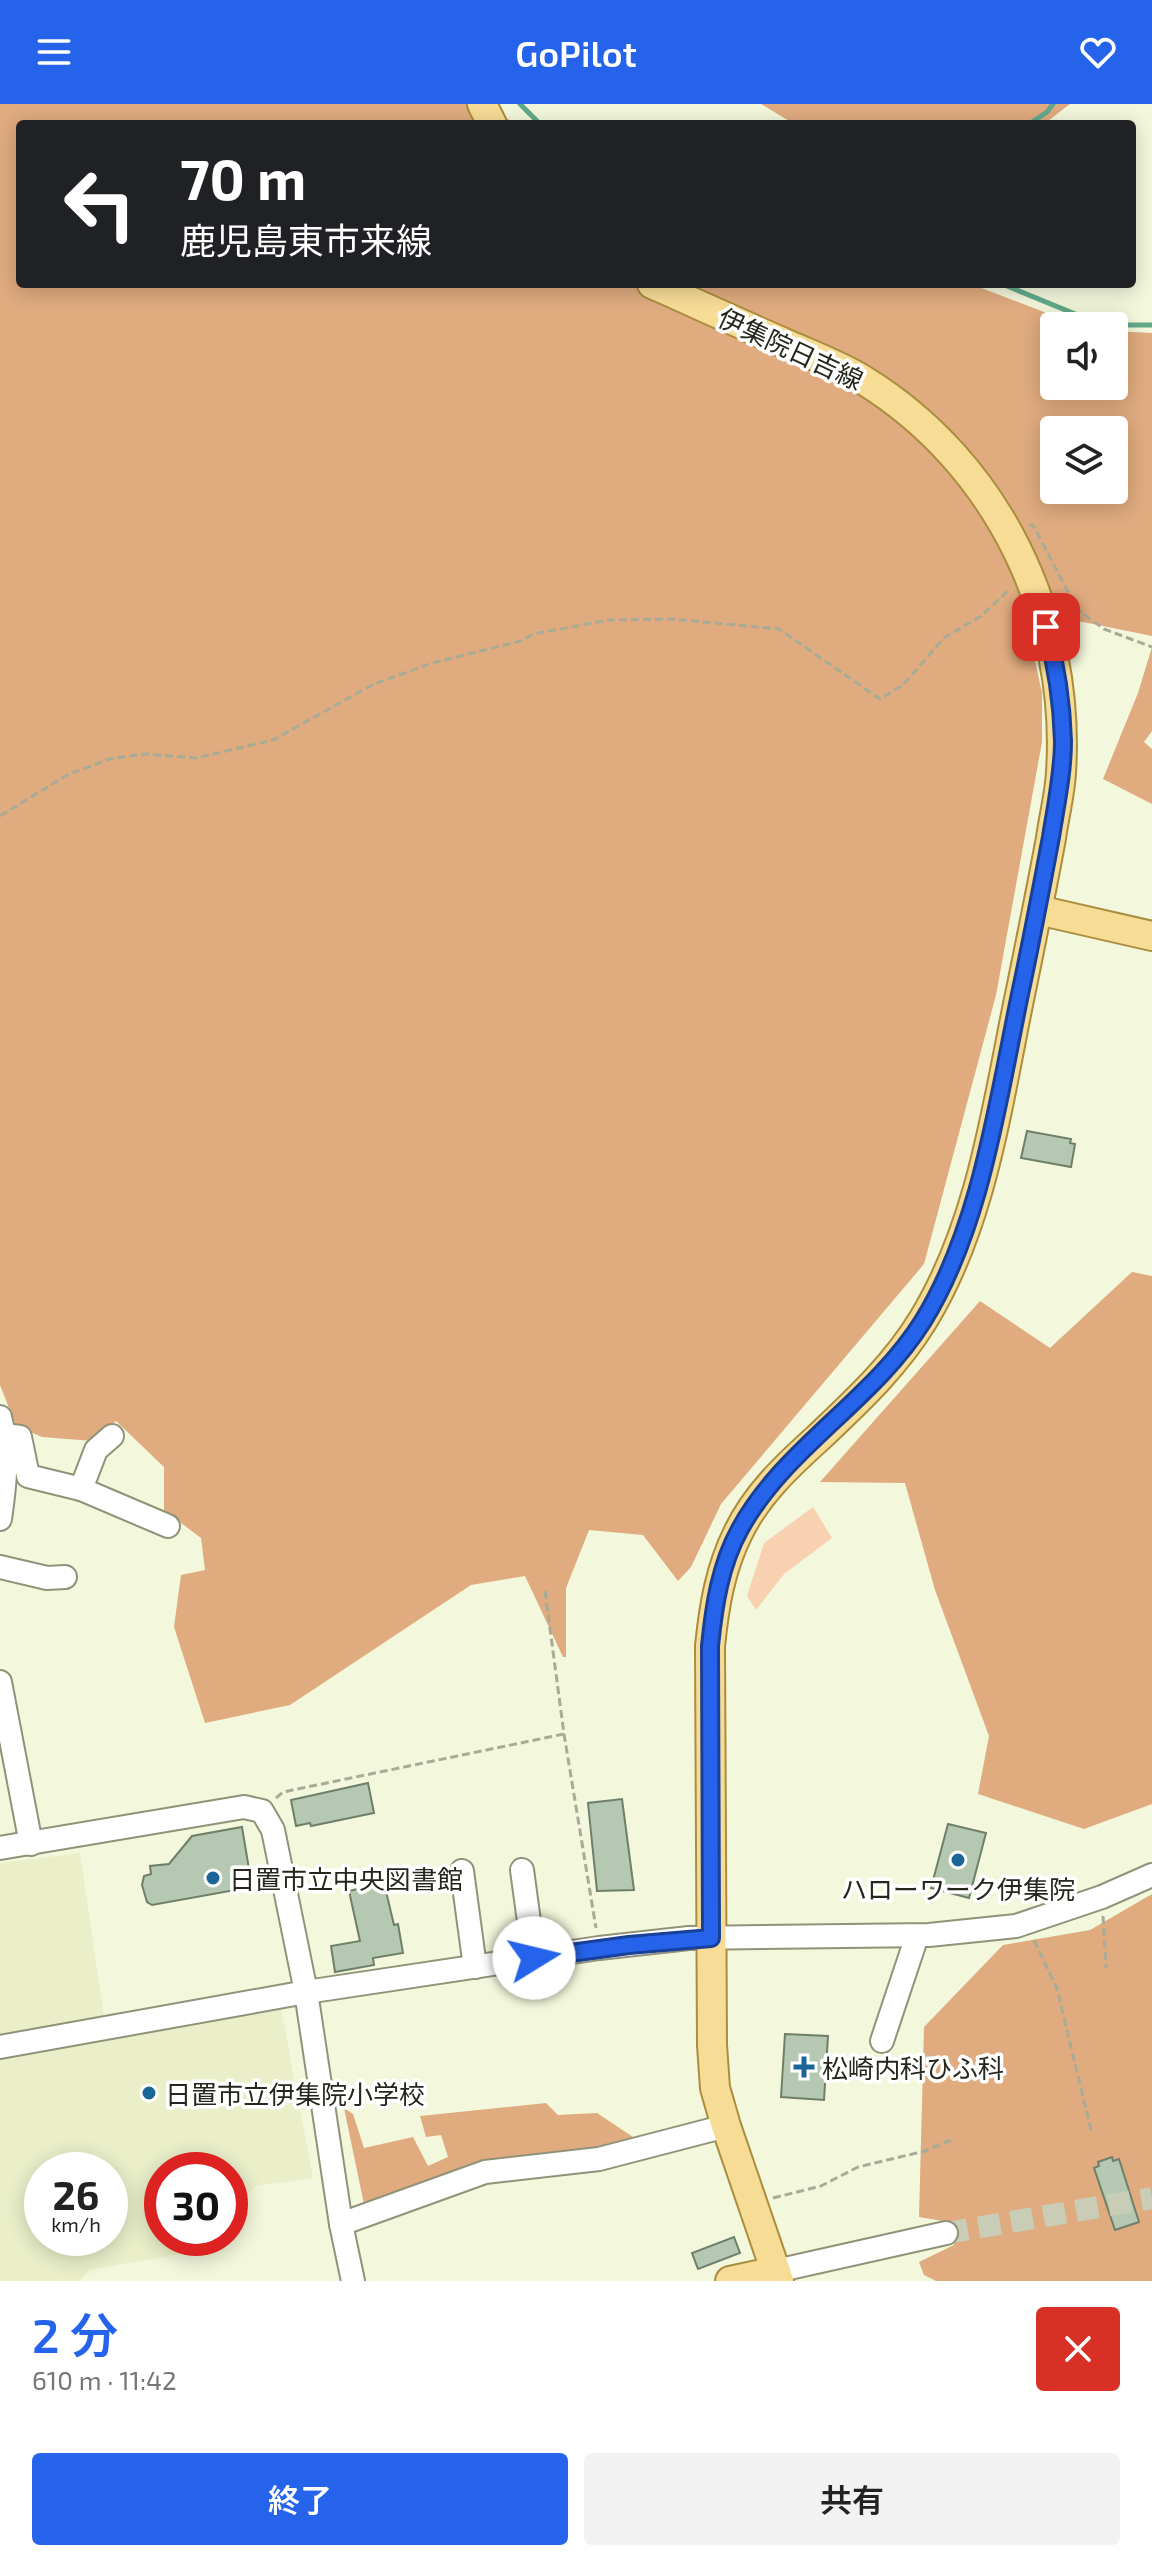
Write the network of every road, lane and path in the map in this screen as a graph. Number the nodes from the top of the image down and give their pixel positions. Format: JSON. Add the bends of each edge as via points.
{"nodes":[{"id":1,"x":661,"y":288,"type":"edge"},
{"id":2,"x":1011,"y":535,"type":"junction"},
{"id":3,"x":1010,"y":590,"type":"dead end"},
{"id":4,"x":1152,"y":647,"type":"edge"},
{"id":5,"x":0,"y":816,"type":"edge"},
{"id":6,"x":1038,"y":910,"type":"junction"},
{"id":7,"x":1152,"y":936,"type":"edge"},
{"id":8,"x":2,"y":1426,"type":"edge"},
{"id":9,"x":112,"y":1436,"type":"dead end"},
{"id":10,"x":81,"y":1489,"type":"junction"},
{"id":11,"x":0,"y":1519,"type":"edge"},
{"id":12,"x":168,"y":1526,"type":"dead end"},
{"id":13,"x":0,"y":1567,"type":"edge"},
{"id":14,"x":65,"y":1577,"type":"dead end"},
{"id":15,"x":545,"y":1591,"type":"dead end"},
{"id":16,"x":0,"y":1682,"type":"edge"},
{"id":17,"x":564,"y":1734,"type":"junction"},
{"id":18,"x":262,"y":1811,"type":"junction"},
{"id":19,"x":31,"y":1844,"type":"junction"},
{"id":20,"x":0,"y":1848,"type":"edge"},
{"id":21,"x":522,"y":1870,"type":"dead end"},
{"id":22,"x":462,"y":1871,"type":"dead end"},
{"id":23,"x":1152,"y":1875,"type":"edge"},
{"id":24,"x":1102,"y":1897,"type":"junction"},
{"id":25,"x":1026,"y":1922,"type":"junction"},
{"id":26,"x":917,"y":1936,"type":"junction"},
{"id":27,"x":711,"y":1938,"type":"junction"},
{"id":28,"x":599,"y":1948,"type":"junction"},
{"id":29,"x":534,"y":1958,"type":"junction"},
{"id":30,"x":475,"y":1967,"type":"junction"},
{"id":31,"x":1106,"y":1968,"type":"dead end"},
{"id":32,"x":306,"y":1992,"type":"junction"},
{"id":33,"x":882,"y":2041,"type":"dead end"},
{"id":34,"x":0,"y":2047,"type":"edge"},
{"id":35,"x":726,"y":2126,"type":"junction"},
{"id":36,"x":1091,"y":2130,"type":"dead end"},
{"id":37,"x":951,"y":2140,"type":"dead end"},
{"id":38,"x":753,"y":2202,"type":"junction"},
{"id":39,"x":341,"y":2224,"type":"junction"},
{"id":40,"x":946,"y":2233,"type":"tunnel mouth"},
{"id":41,"x":777,"y":2276,"type":"edge"},
{"id":42,"x":353,"y":2281,"type":"edge"},
{"id":43,"x":730,"y":2281,"type":"edge"}],
"edges":[{"from":1,"to":2,"type":"main road","name":"伊集院日吉線","via":[[864,380],[947,449]]},
{"from":2,"to":4,"type":"path","via":[[1033,525],[1077,609],[1104,629]]},
{"from":2,"to":6,"type":"main road","name":"伊集院日吉線","via":[[1052,649],[1063,740]]},
{"from":3,"to":5,"type":"path","via":[[944,638],[903,685],[880,699],[779,629],[672,619],[608,620],[432,663],[374,684],[273,740],[197,758],[145,754],[110,759],[69,774]]},
{"from":6,"to":7,"type":"main road"},
{"from":6,"to":27,"type":"main road","name":"伊集院日吉線","via":[[978,1189],[945,1281],[897,1359],[758,1501],[738,1531],[723,1570],[710,1646]]},
{"from":8,"to":10,"type":"street","via":[[20,1437],[28,1476]]},
{"from":8,"to":11,"type":"street","via":[[6,1472]]},
{"from":9,"to":10,"type":"street","via":[[96,1450]]},
{"from":10,"to":12,"type":"street"},
{"from":13,"to":14,"type":"street"},
{"from":15,"to":17,"type":"path"},
{"from":16,"to":19,"type":"street"},
{"from":17,"to":18,"type":"path","via":[[283,1792]]},
{"from":17,"to":28,"type":"path"},
{"from":18,"to":19,"type":"street","via":[[244,1807]]},
{"from":18,"to":32,"type":"street","via":[[271,1824]]},
{"from":19,"to":20,"type":"street"},
{"from":21,"to":29,"type":"street"},
{"from":22,"to":30,"type":"street"},
{"from":23,"to":24,"type":"street"},
{"from":24,"to":25,"type":"street"},
{"from":24,"to":31,"type":"path"},
{"from":25,"to":26,"type":"street"},
{"from":25,"to":36,"type":"path","via":[[1057,1989]]},
{"from":26,"to":27,"type":"street"},
{"from":26,"to":33,"type":"street"},
{"from":27,"to":28,"type":"street"},
{"from":27,"to":35,"type":"main road","name":"伊集院日吉線","via":[[715,2088]]},
{"from":28,"to":29,"type":"street"},
{"from":29,"to":30,"type":"street"},
{"from":30,"to":32,"type":"street"},
{"from":32,"to":34,"type":"street"},
{"from":32,"to":39,"type":"street"},
{"from":35,"to":38,"type":"main road","name":"伊集院日吉線"},
{"from":35,"to":39,"type":"street","via":[[599,2159],[485,2172]]},
{"from":37,"to":38,"type":"path","via":[[858,2167],[821,2186]]},
{"from":38,"to":41,"type":"main road","name":"伊集院日吉線"},
{"from":39,"to":42,"type":"street"},
{"from":40,"to":41,"type":"street"},
{"from":41,"to":43,"type":"main road"}]}
